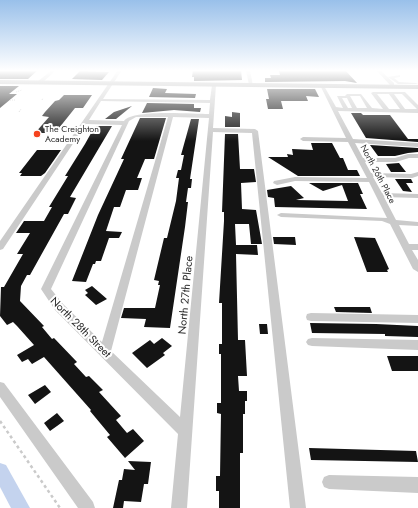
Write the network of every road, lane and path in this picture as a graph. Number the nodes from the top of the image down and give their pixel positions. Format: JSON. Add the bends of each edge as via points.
{"nodes":[{"id":1,"x":390,"y":93,"type":"edge"},
{"id":2,"x":105,"y":94,"type":"edge"},
{"id":3,"x":213,"y":94,"type":"edge"},
{"id":4,"x":326,"y":94,"type":"edge"},
{"id":5,"x":404,"y":94,"type":"edge"},
{"id":6,"x":360,"y":95,"type":"junction"},
{"id":7,"x":375,"y":96,"type":"joint"},
{"id":8,"x":348,"y":97,"type":"junction"},
{"id":9,"x":10,"y":100,"type":"dead end"},
{"id":10,"x":16,"y":100,"type":"dead end"},
{"id":11,"x":101,"y":100,"type":"junction"},
{"id":12,"x":213,"y":102,"type":"junction"},
{"id":13,"x":21,"y":109,"type":"dead end"},
{"id":14,"x":334,"y":109,"type":"junction"},
{"id":15,"x":346,"y":109,"type":"junction"},
{"id":16,"x":356,"y":110,"type":"junction"},
{"id":17,"x":371,"y":110,"type":"junction"},
{"id":18,"x":387,"y":110,"type":"junction"},
{"id":19,"x":418,"y":110,"type":"edge"},
{"id":20,"x":404,"y":111,"type":"junction"},
{"id":21,"x":19,"y":112,"type":"dead end"},
{"id":22,"x":171,"y":115,"type":"junction"},
{"id":23,"x":212,"y":116,"type":"junction"},
{"id":24,"x":128,"y":120,"type":"junction"},
{"id":25,"x":86,"y":122,"type":"junction"},
{"id":26,"x":211,"y":130,"type":"junction"},
{"id":27,"x":303,"y":139,"type":"dead end"},
{"id":28,"x":350,"y":140,"type":"junction"},
{"id":29,"x":418,"y":145,"type":"edge"},
{"id":30,"x":418,"y":156,"type":"edge"},
{"id":31,"x":360,"y":160,"type":"junction"},
{"id":32,"x":418,"y":174,"type":"edge"},
{"id":33,"x":369,"y":177,"type":"junction"},
{"id":34,"x":277,"y":183,"type":"dead end"},
{"id":35,"x":379,"y":195,"type":"junction"},
{"id":36,"x":418,"y":196,"type":"edge"},
{"id":37,"x":282,"y":215,"type":"dead end"},
{"id":38,"x":393,"y":222,"type":"junction"},
{"id":39,"x":418,"y":224,"type":"edge"},
{"id":40,"x":0,"y":247,"type":"edge"},
{"id":41,"x":406,"y":247,"type":"junction"},
{"id":42,"x":418,"y":247,"type":"edge"},
{"id":43,"x":418,"y":269,"type":"edge"},
{"id":44,"x":311,"y":317,"type":"dead end"},
{"id":45,"x":418,"y":319,"type":"edge"},
{"id":46,"x":312,"y":342,"type":"dead end"},
{"id":47,"x":418,"y":345,"type":"edge"},
{"id":48,"x":105,"y":352,"type":"junction"},
{"id":49,"x":0,"y":386,"type":"edge"},
{"id":50,"x":0,"y":421,"type":"edge"},
{"id":51,"x":185,"y":431,"type":"junction"},
{"id":52,"x":329,"y":482,"type":"dead end"},
{"id":53,"x":418,"y":485,"type":"edge"},
{"id":54,"x":60,"y":508,"type":"edge"},
{"id":55,"x":87,"y":508,"type":"edge"},
{"id":56,"x":179,"y":508,"type":"edge"},
{"id":57,"x":298,"y":508,"type":"edge"}],
"edges":[{"from":1,"to":20,"type":"street"},
{"from":2,"to":11,"type":"street"},
{"from":3,"to":12,"type":"street","name":"North 27th Place"},
{"from":4,"to":14,"type":"street","name":"North 26th Place"},
{"from":5,"to":19,"type":"street"},
{"from":6,"to":7,"type":"street"},
{"from":6,"to":8,"type":"street","via":[[347,95]]},
{"from":6,"to":17,"type":"street"},
{"from":7,"to":18,"type":"street"},
{"from":8,"to":15,"type":"street","via":[[339,97]]},
{"from":8,"to":16,"type":"street"},
{"from":9,"to":10,"type":"path"},
{"from":11,"to":12,"type":"street"},
{"from":11,"to":25,"type":"street"},
{"from":12,"to":23,"type":"street","name":"North 27th Place"},
{"from":13,"to":21,"type":"path"},
{"from":14,"to":15,"type":"street"},
{"from":14,"to":28,"type":"street","name":"North 26th Place"},
{"from":15,"to":16,"type":"street"},
{"from":16,"to":17,"type":"street"},
{"from":17,"to":18,"type":"street"},
{"from":18,"to":20,"type":"street"},
{"from":19,"to":20,"type":"street"},
{"from":22,"to":23,"type":"street"},
{"from":22,"to":24,"type":"street","via":[[142,115]]},
{"from":22,"to":48,"type":"street"},
{"from":23,"to":26,"type":"street","name":"North 27th Place"},
{"from":24,"to":25,"type":"street"},
{"from":24,"to":48,"type":"street","name":"North 28th Street","via":[[46,289],[60,307]]},
{"from":25,"to":40,"type":"street"},
{"from":26,"to":51,"type":"street","name":"North 27th Place"},
{"from":26,"to":57,"type":"street","via":[[255,131]]},
{"from":27,"to":28,"type":"street"},
{"from":28,"to":29,"type":"street"},
{"from":28,"to":31,"type":"street","name":"North 26th Place"},
{"from":30,"to":31,"type":"street","via":[[396,160]]},
{"from":31,"to":33,"type":"street","name":"North 26th Place"},
{"from":32,"to":33,"type":"street"},
{"from":33,"to":34,"type":"street","via":[[295,179]]},
{"from":33,"to":35,"type":"street","name":"North 26th Place"},
{"from":35,"to":36,"type":"street"},
{"from":35,"to":38,"type":"street","name":"North 26th Place"},
{"from":37,"to":38,"type":"street","via":[[369,218]]},
{"from":38,"to":39,"type":"street"},
{"from":38,"to":41,"type":"street","name":"North 26th Place"},
{"from":41,"to":42,"type":"street"},
{"from":41,"to":43,"type":"street","name":"North 26th Place"},
{"from":44,"to":45,"type":"street"},
{"from":46,"to":47,"type":"street"},
{"from":48,"to":51,"type":"street","name":"North 28th Street"},
{"from":49,"to":55,"type":"street"},
{"from":50,"to":54,"type":"path"},
{"from":51,"to":56,"type":"street","name":"North 27th Place"},
{"from":52,"to":53,"type":"street"}]}
